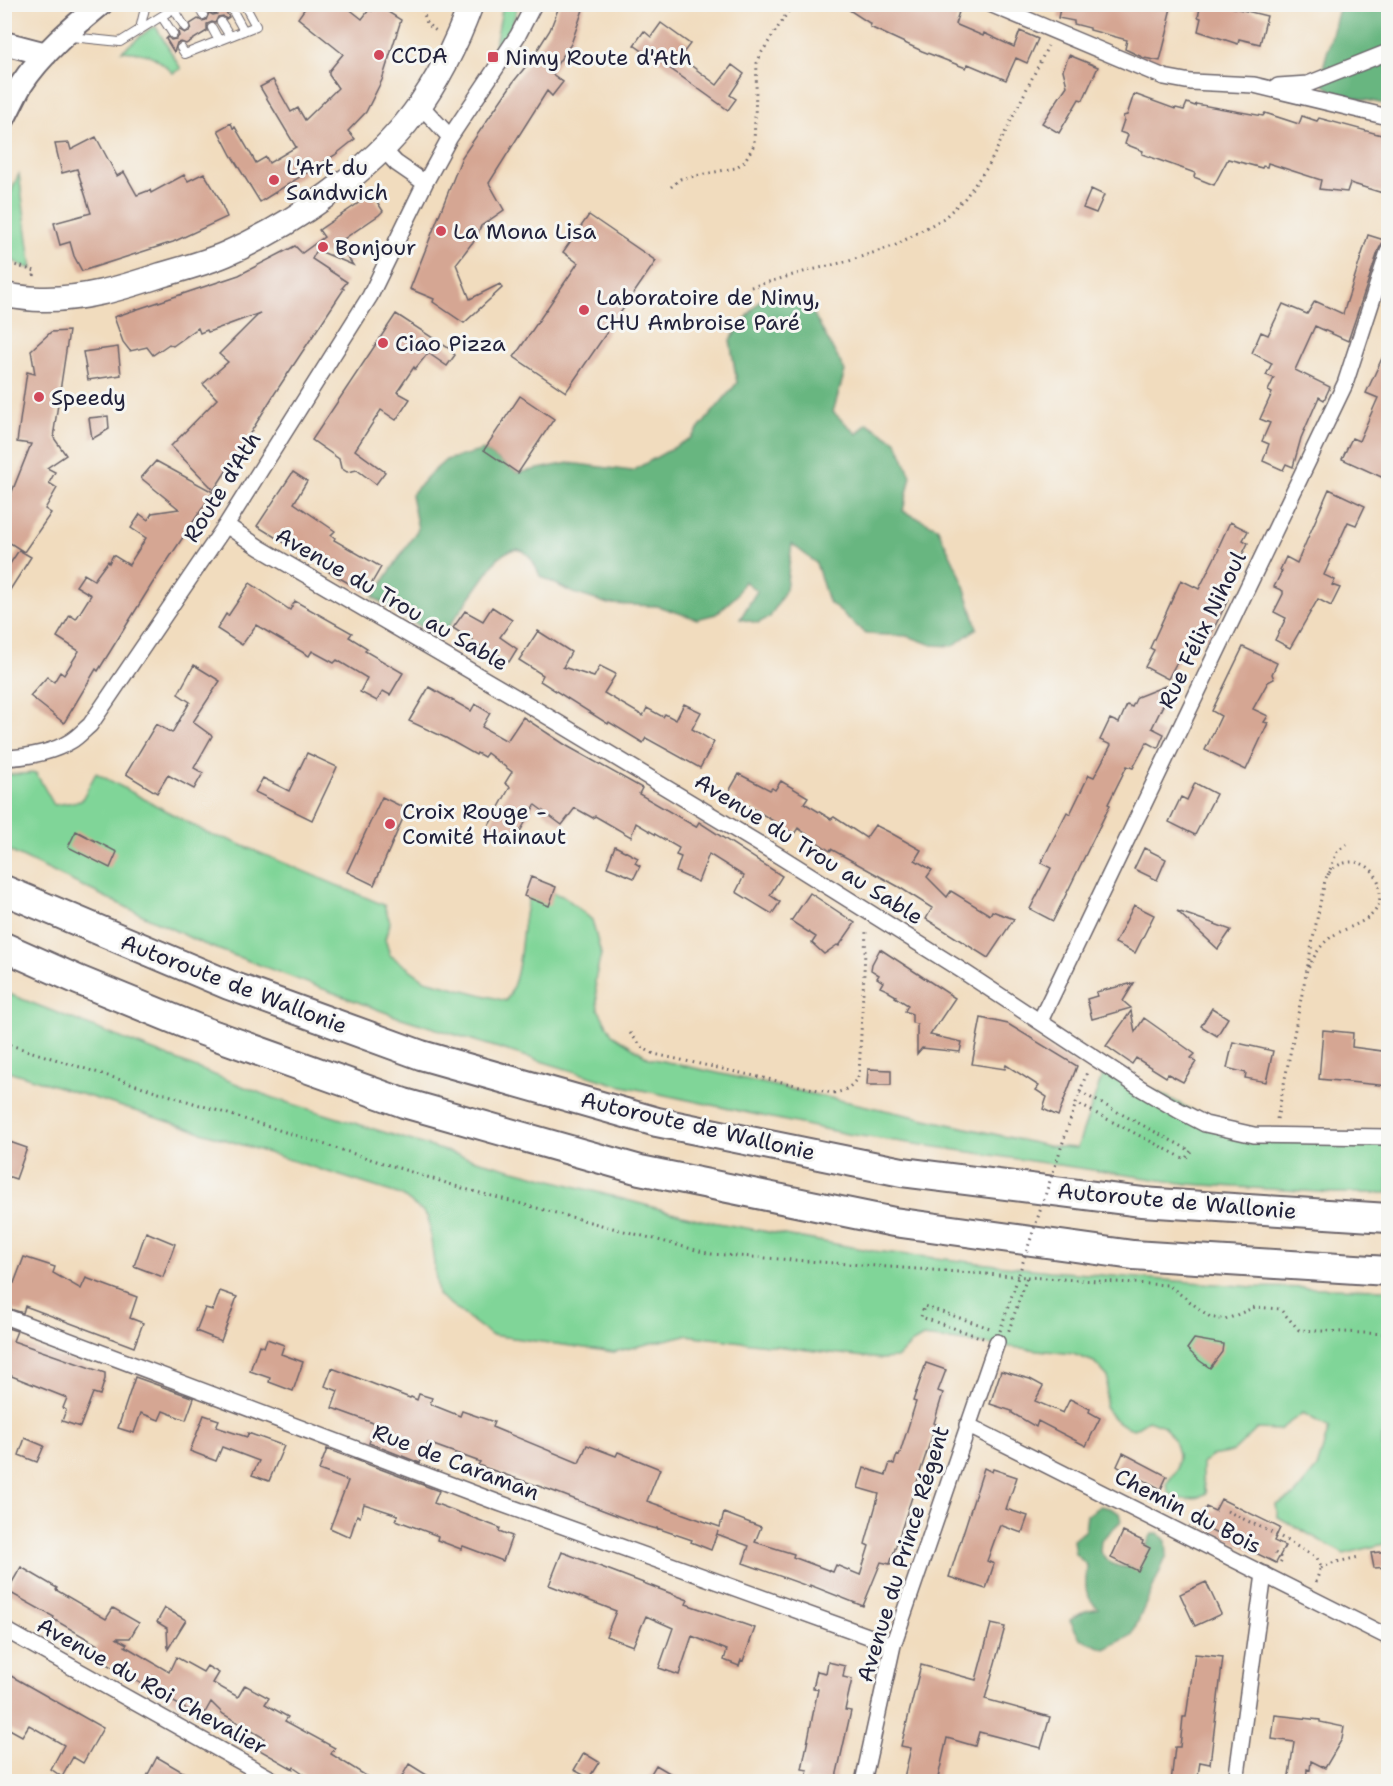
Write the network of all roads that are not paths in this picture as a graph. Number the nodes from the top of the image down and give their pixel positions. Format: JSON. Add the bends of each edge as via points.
{"nodes":[{"id":1,"x":101,"y":4,"type":"edge"},
{"id":2,"x":146,"y":4,"type":"edge"},
{"id":3,"x":182,"y":4,"type":"edge"},
{"id":4,"x":197,"y":4,"type":"edge"},
{"id":5,"x":229,"y":4,"type":"edge"},
{"id":6,"x":244,"y":4,"type":"edge"},
{"id":7,"x":471,"y":4,"type":"edge"},
{"id":8,"x":534,"y":4,"type":"edge"},
{"id":9,"x":990,"y":4,"type":"edge"},
{"id":10,"x":174,"y":9,"type":"junction"},
{"id":11,"x":204,"y":15,"type":"dead end"},
{"id":12,"x":162,"y":17,"type":"junction"},
{"id":13,"x":221,"y":22,"type":"dead end"},
{"id":14,"x":185,"y":27,"type":"dead end"},
{"id":15,"x":212,"y":28,"type":"dead end"},
{"id":16,"x":140,"y":29,"type":"junction"},
{"id":17,"x":244,"y":31,"type":"junction"},
{"id":18,"x":173,"y":34,"type":"dead end"},
{"id":19,"x":65,"y":36,"type":"junction"},
{"id":20,"x":230,"y":36,"type":"junction"},
{"id":21,"x":193,"y":40,"type":"dead end"},
{"id":22,"x":219,"y":41,"type":"junction"},
{"id":23,"x":4,"y":43,"type":"edge"},
{"id":24,"x":181,"y":48,"type":"dead end"},
{"id":25,"x":199,"y":49,"type":"junction"},
{"id":26,"x":1389,"y":52,"type":"edge"},
{"id":27,"x":46,"y":54,"type":"junction"},
{"id":28,"x":1260,"y":87,"type":"junction"},
{"id":29,"x":420,"y":105,"type":"junction"},
{"id":30,"x":1389,"y":117,"type":"edge"},
{"id":31,"x":4,"y":118,"type":"edge"},
{"id":32,"x":450,"y":137,"type":"junction"},
{"id":33,"x":382,"y":148,"type":"junction"},
{"id":34,"x":425,"y":183,"type":"junction"},
{"id":35,"x":1389,"y":252,"type":"edge"},
{"id":36,"x":4,"y":295,"type":"edge"},
{"id":37,"x":226,"y":525,"type":"junction"},
{"id":38,"x":4,"y":758,"type":"edge"},
{"id":39,"x":9,"y":893,"type":"edge"},
{"id":40,"x":6,"y":947,"type":"edge"},
{"id":41,"x":1040,"y":1022,"type":"junction"},
{"id":42,"x":1389,"y":1137,"type":"edge"},
{"id":43,"x":1389,"y":1218,"type":"edge"},
{"id":44,"x":1389,"y":1271,"type":"edge"},
{"id":45,"x":4,"y":1316,"type":"edge"},
{"id":46,"x":996,"y":1342,"type":"road end"},
{"id":47,"x":967,"y":1425,"type":"junction"},
{"id":48,"x":1264,"y":1574,"type":"junction"},
{"id":49,"x":4,"y":1629,"type":"edge"},
{"id":50,"x":1389,"y":1637,"type":"edge"},
{"id":51,"x":893,"y":1645,"type":"junction"},
{"id":52,"x":277,"y":1782,"type":"edge"},
{"id":53,"x":863,"y":1782,"type":"edge"},
{"id":54,"x":1236,"y":1782,"type":"edge"}],
"edges":[{"from":1,"to":19,"type":"main road"},
{"from":2,"to":16,"type":"lane"},
{"from":3,"to":10,"type":"lane"},
{"from":4,"to":11,"type":"lane"},
{"from":5,"to":17,"type":"lane"},
{"from":6,"to":17,"type":"lane","via":[[256,26]]},
{"from":7,"to":29,"type":"main road"},
{"from":8,"to":32,"type":"street","name":"Route d'Ath","via":[[518,36]]},
{"from":9,"to":28,"type":"street","via":[[1164,77]]},
{"from":10,"to":12,"type":"lane"},
{"from":10,"to":14,"type":"lane"},
{"from":12,"to":16,"type":"lane"},
{"from":12,"to":18,"type":"lane"},
{"from":13,"to":20,"type":"lane"},
{"from":15,"to":22,"type":"lane"},
{"from":16,"to":19,"type":"lane","via":[[120,42]]},
{"from":17,"to":20,"type":"lane"},
{"from":19,"to":27,"type":"main road"},
{"from":20,"to":22,"type":"lane"},
{"from":21,"to":25,"type":"lane"},
{"from":22,"to":25,"type":"lane"},
{"from":23,"to":27,"type":"main road"},
{"from":24,"to":25,"type":"lane","via":[[185,54]]},
{"from":26,"to":28,"type":"street","via":[[1308,84]]},
{"from":27,"to":31,"type":"main road","via":[[21,85]]},
{"from":28,"to":30,"type":"street"},
{"from":29,"to":32,"type":"street"},
{"from":29,"to":33,"type":"main road"},
{"from":32,"to":34,"type":"street","name":"Route d'Ath"},
{"from":33,"to":34,"type":"street"},
{"from":33,"to":36,"type":"main road","via":[[340,185],[289,221],[224,255],[78,297],[40,299]]},
{"from":34,"to":37,"type":"street","name":"Route d'Ath","via":[[370,296]]},
{"from":35,"to":41,"type":"street","name":"Rue Félix Nihoul","via":[[1345,384]]},
{"from":37,"to":38,"type":"street","name":"Route d'Ath","via":[[90,725],[72,741],[54,749]]},
{"from":37,"to":41,"type":"street","name":"Avenue du Trou au Sable","via":[[782,857]]},
{"from":39,"to":43,"type":"highway","name":"Autoroute de Wallonie","via":[[229,985],[421,1054],[657,1122],[902,1172],[1142,1202]]},
{"from":40,"to":44,"type":"highway","via":[[203,1030],[404,1103],[640,1170],[894,1222],[1122,1253]]},
{"from":41,"to":42,"type":"street","name":"Avenue du Trou au Sable","via":[[1142,1089],[1206,1124],[1254,1136]]},
{"from":45,"to":51,"type":"street","name":"Rue de Caraman","via":[[500,1503]]},
{"from":46,"to":47,"type":"street","name":"Avenue du Prince Régent"},
{"from":47,"to":48,"type":"street","name":"Chemin du Bois"},
{"from":47,"to":51,"type":"street","name":"Avenue du Prince Régent"},
{"from":48,"to":50,"type":"street","name":"Chemin du Bois"},
{"from":48,"to":54,"type":"street"},
{"from":49,"to":52,"type":"street","name":"Avenue du Roi Chevalier"},
{"from":51,"to":53,"type":"street","name":"Avenue du Prince Régent"}]}
